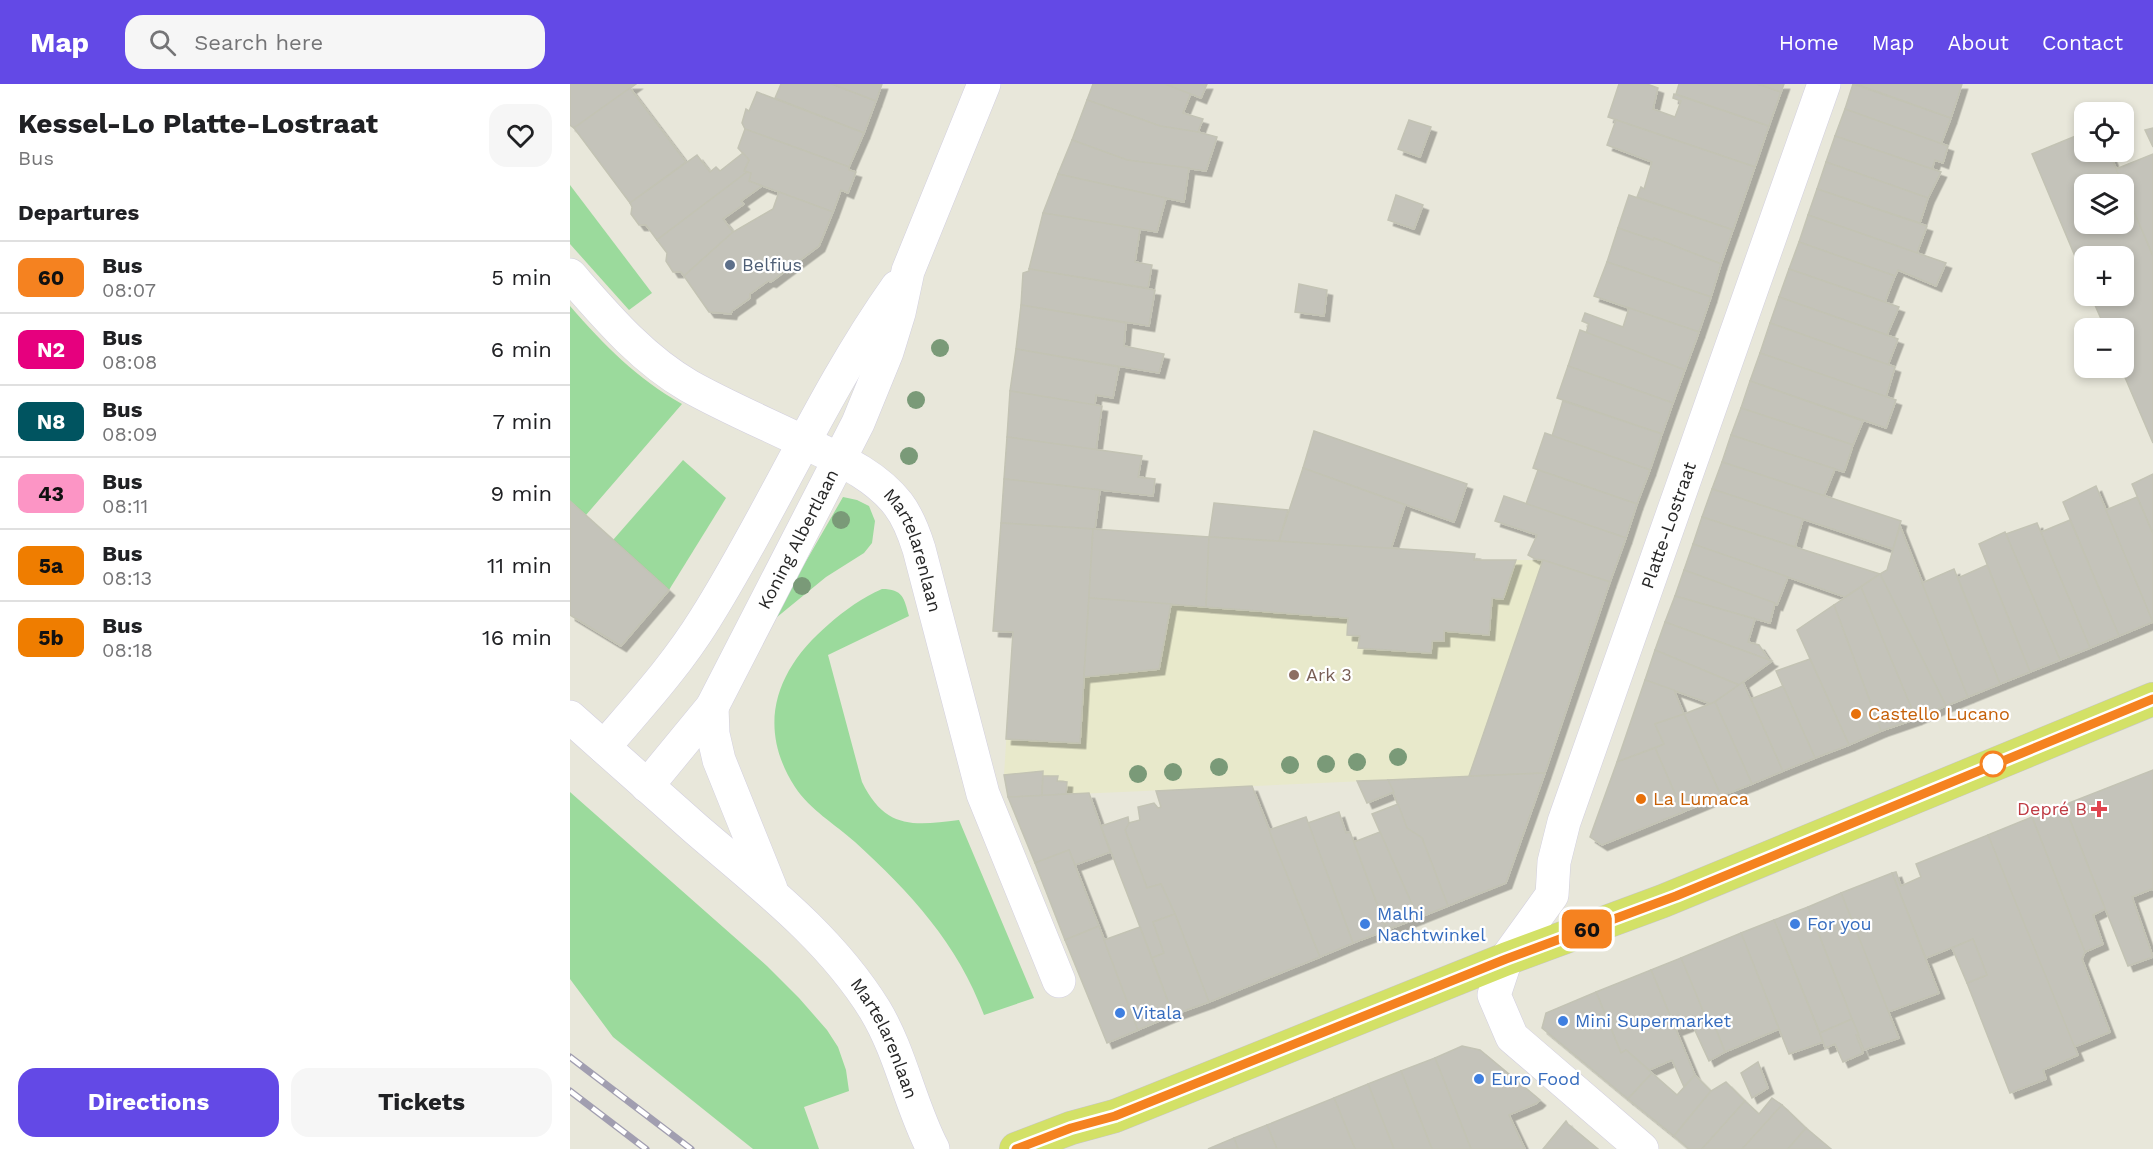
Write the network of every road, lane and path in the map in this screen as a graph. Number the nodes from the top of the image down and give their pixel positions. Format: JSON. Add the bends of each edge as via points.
{"nodes":[{"id":1,"x":984,"y":84,"type":"edge"},
{"id":2,"x":1824,"y":84,"type":"edge"},
{"id":3,"x":908,"y":271,"type":"junction"},
{"id":4,"x":570,"y":275,"type":"edge"},
{"id":5,"x":805,"y":442,"type":"junction"},
{"id":6,"x":839,"y":459,"type":"junction"},
{"id":7,"x":2153,"y":699,"type":"edge"},
{"id":8,"x":712,"y":707,"type":"junction"},
{"id":9,"x":570,"y":717,"type":"edge"},
{"id":10,"x":604,"y":747,"type":"junction"},
{"id":11,"x":647,"y":786,"type":"junction"},
{"id":12,"x":772,"y":894,"type":"junction"},
{"id":13,"x":1506,"y":959,"type":"junction"},
{"id":14,"x":1059,"y":981,"type":"dead end"},
{"id":15,"x":933,"y":1149,"type":"edge"},
{"id":16,"x":1016,"y":1149,"type":"edge"},
{"id":17,"x":1642,"y":1149,"type":"edge"}],
"edges":[{"from":1,"to":3,"type":"street","name":"Koning Albertlaan"},
{"from":2,"to":13,"type":"street","name":"Platte-Lostraat","via":[[1564,822],[1554,862],[1552,895]]},
{"from":3,"to":5,"type":"street","name":"Koning Albertlaan","via":[[858,345]]},
{"from":3,"to":6,"type":"street","name":"Koning Albertlaan","via":[[887,352]]},
{"from":4,"to":5,"type":"street","name":"Martelarenlaan","via":[[612,323],[662,368],[690,386]]},
{"from":5,"to":6,"type":"street","name":"Martelarenlaan"},
{"from":5,"to":10,"type":"street","name":"Koning Albertlaan","via":[[705,619],[673,666]]},
{"from":6,"to":8,"type":"street","name":"Koning Albertlaan"},
{"from":6,"to":14,"type":"street","name":"Martelarenlaan","via":[[881,488],[898,504],[911,526],[983,794]]},
{"from":7,"to":13,"type":"main road","via":[[1669,898]]},
{"from":8,"to":11,"type":"street","name":"Koning Albertlaan"},
{"from":8,"to":12,"type":"street","via":[[719,760]]},
{"from":9,"to":10,"type":"street","name":"Martelarenlaan"},
{"from":10,"to":11,"type":"street","name":"Martelarenlaan"},
{"from":11,"to":12,"type":"street","name":"Martelarenlaan"},
{"from":12,"to":15,"type":"street","name":"Martelarenlaan","via":[[818,937],[875,1011]]},
{"from":13,"to":16,"type":"main road","via":[[1115,1116]]},
{"from":13,"to":17,"type":"street","name":"Platte-Lostraat","via":[[1494,995],[1512,1036]]}]}
